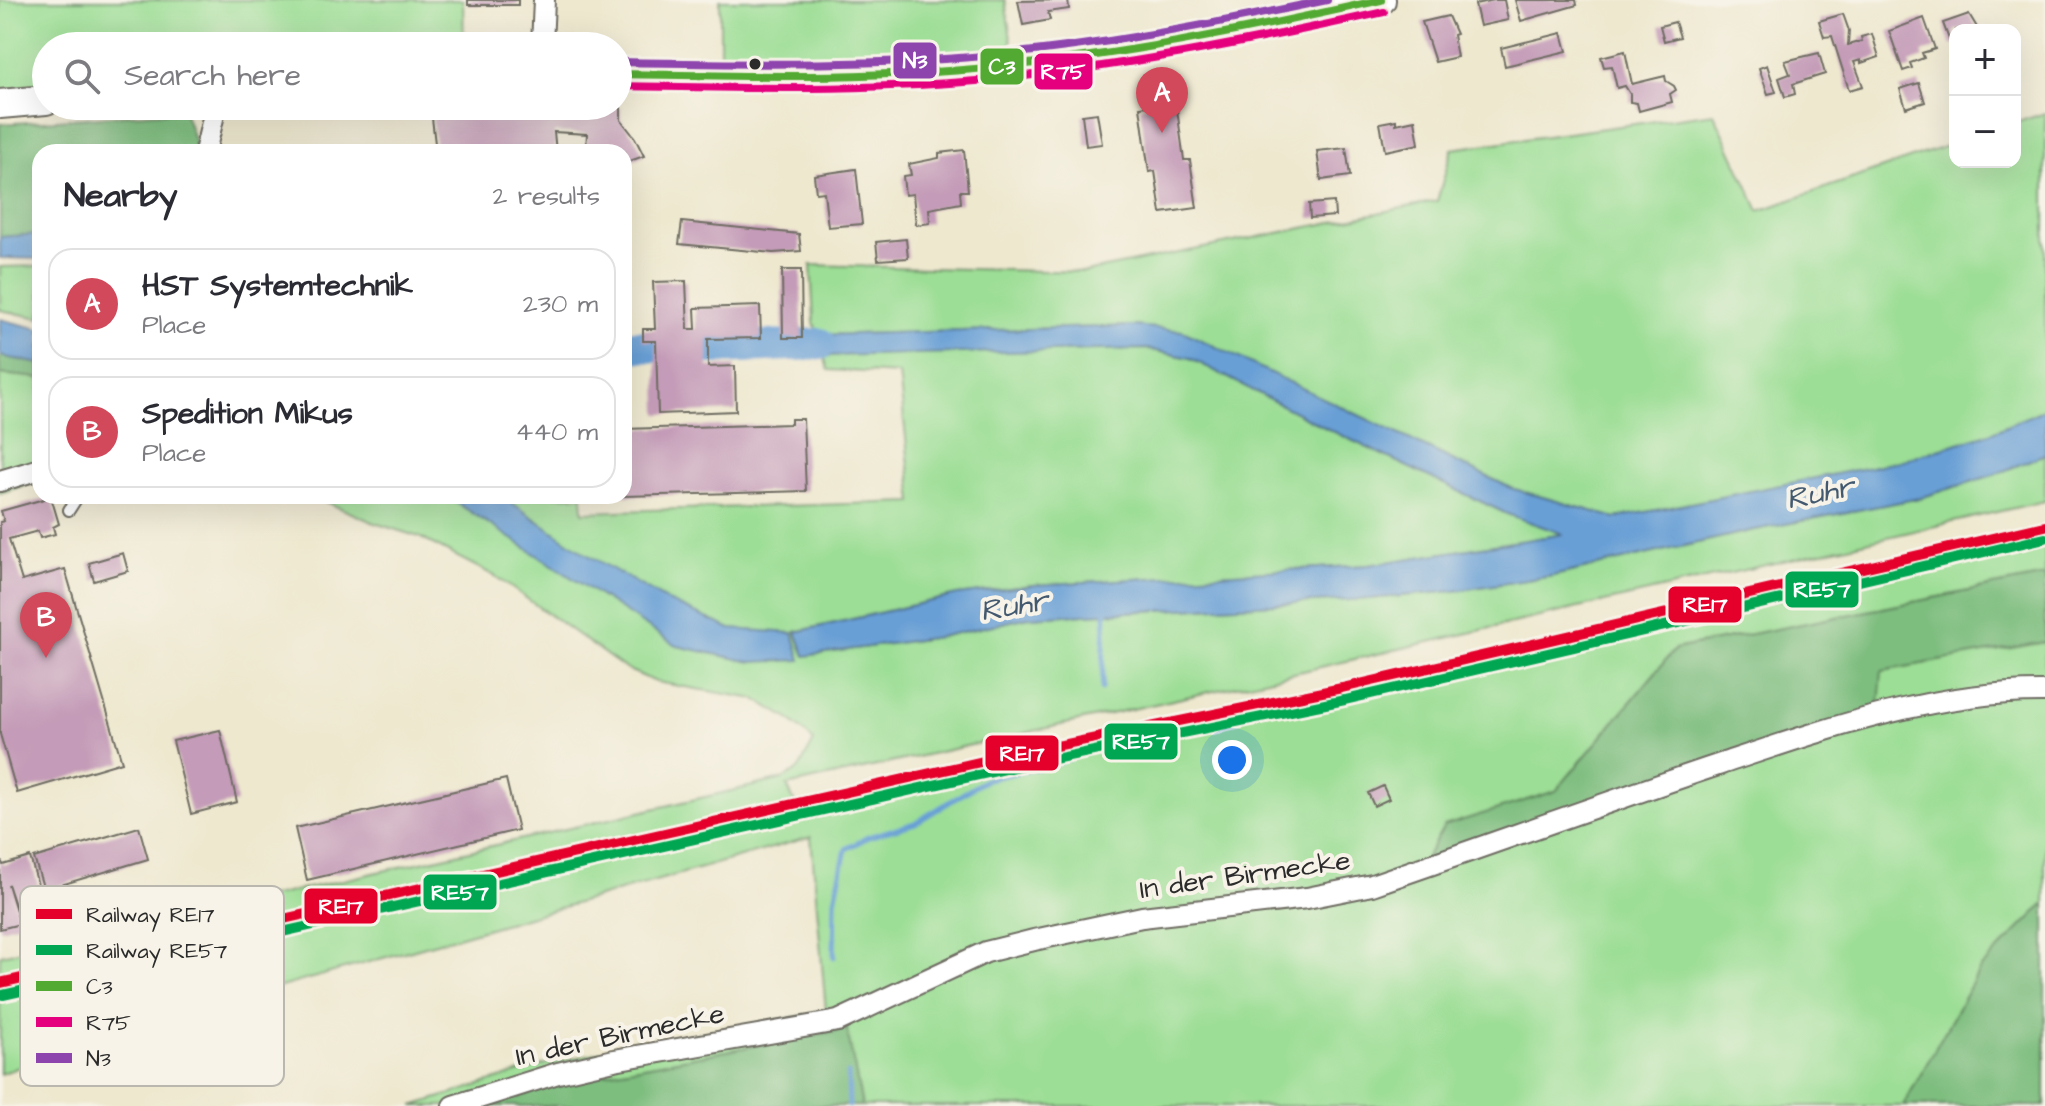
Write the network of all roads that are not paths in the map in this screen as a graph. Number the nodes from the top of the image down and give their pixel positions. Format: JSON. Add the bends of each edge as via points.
{"nodes":[{"id":1,"x":544,"y":0,"type":"edge"},
{"id":2,"x":1381,"y":0,"type":"edge"},
{"id":3,"x":543,"y":32,"type":"edge"},
{"id":4,"x":632,"y":74,"type":"edge"},
{"id":5,"x":32,"y":101,"type":"edge"},
{"id":6,"x":0,"y":104,"type":"edge"},
{"id":7,"x":213,"y":120,"type":"edge"},
{"id":8,"x":207,"y":144,"type":"edge"},
{"id":9,"x":32,"y":471,"type":"edge"},
{"id":10,"x":0,"y":481,"type":"edge"},
{"id":11,"x":73,"y":504,"type":"edge"},
{"id":12,"x":69,"y":510,"type":"dead end"},
{"id":13,"x":2045,"y":692,"type":"edge"},
{"id":14,"x":453,"y":1106,"type":"edge"}],
"edges":[{"from":1,"to":3,"type":"street"},
{"from":2,"to":4,"type":"main road","via":[[1171,44],[976,69],[830,76]]},
{"from":5,"to":6,"type":"main road"},
{"from":7,"to":8,"type":"street"},
{"from":9,"to":10,"type":"street"},
{"from":11,"to":12,"type":"lane"},
{"from":13,"to":14,"type":"street","name":"In der Birmecke","via":[[1969,697],[1900,710],[1765,749],[1372,885],[1142,917],[1034,940],[986,952],[838,1021],[614,1060]]}]}
